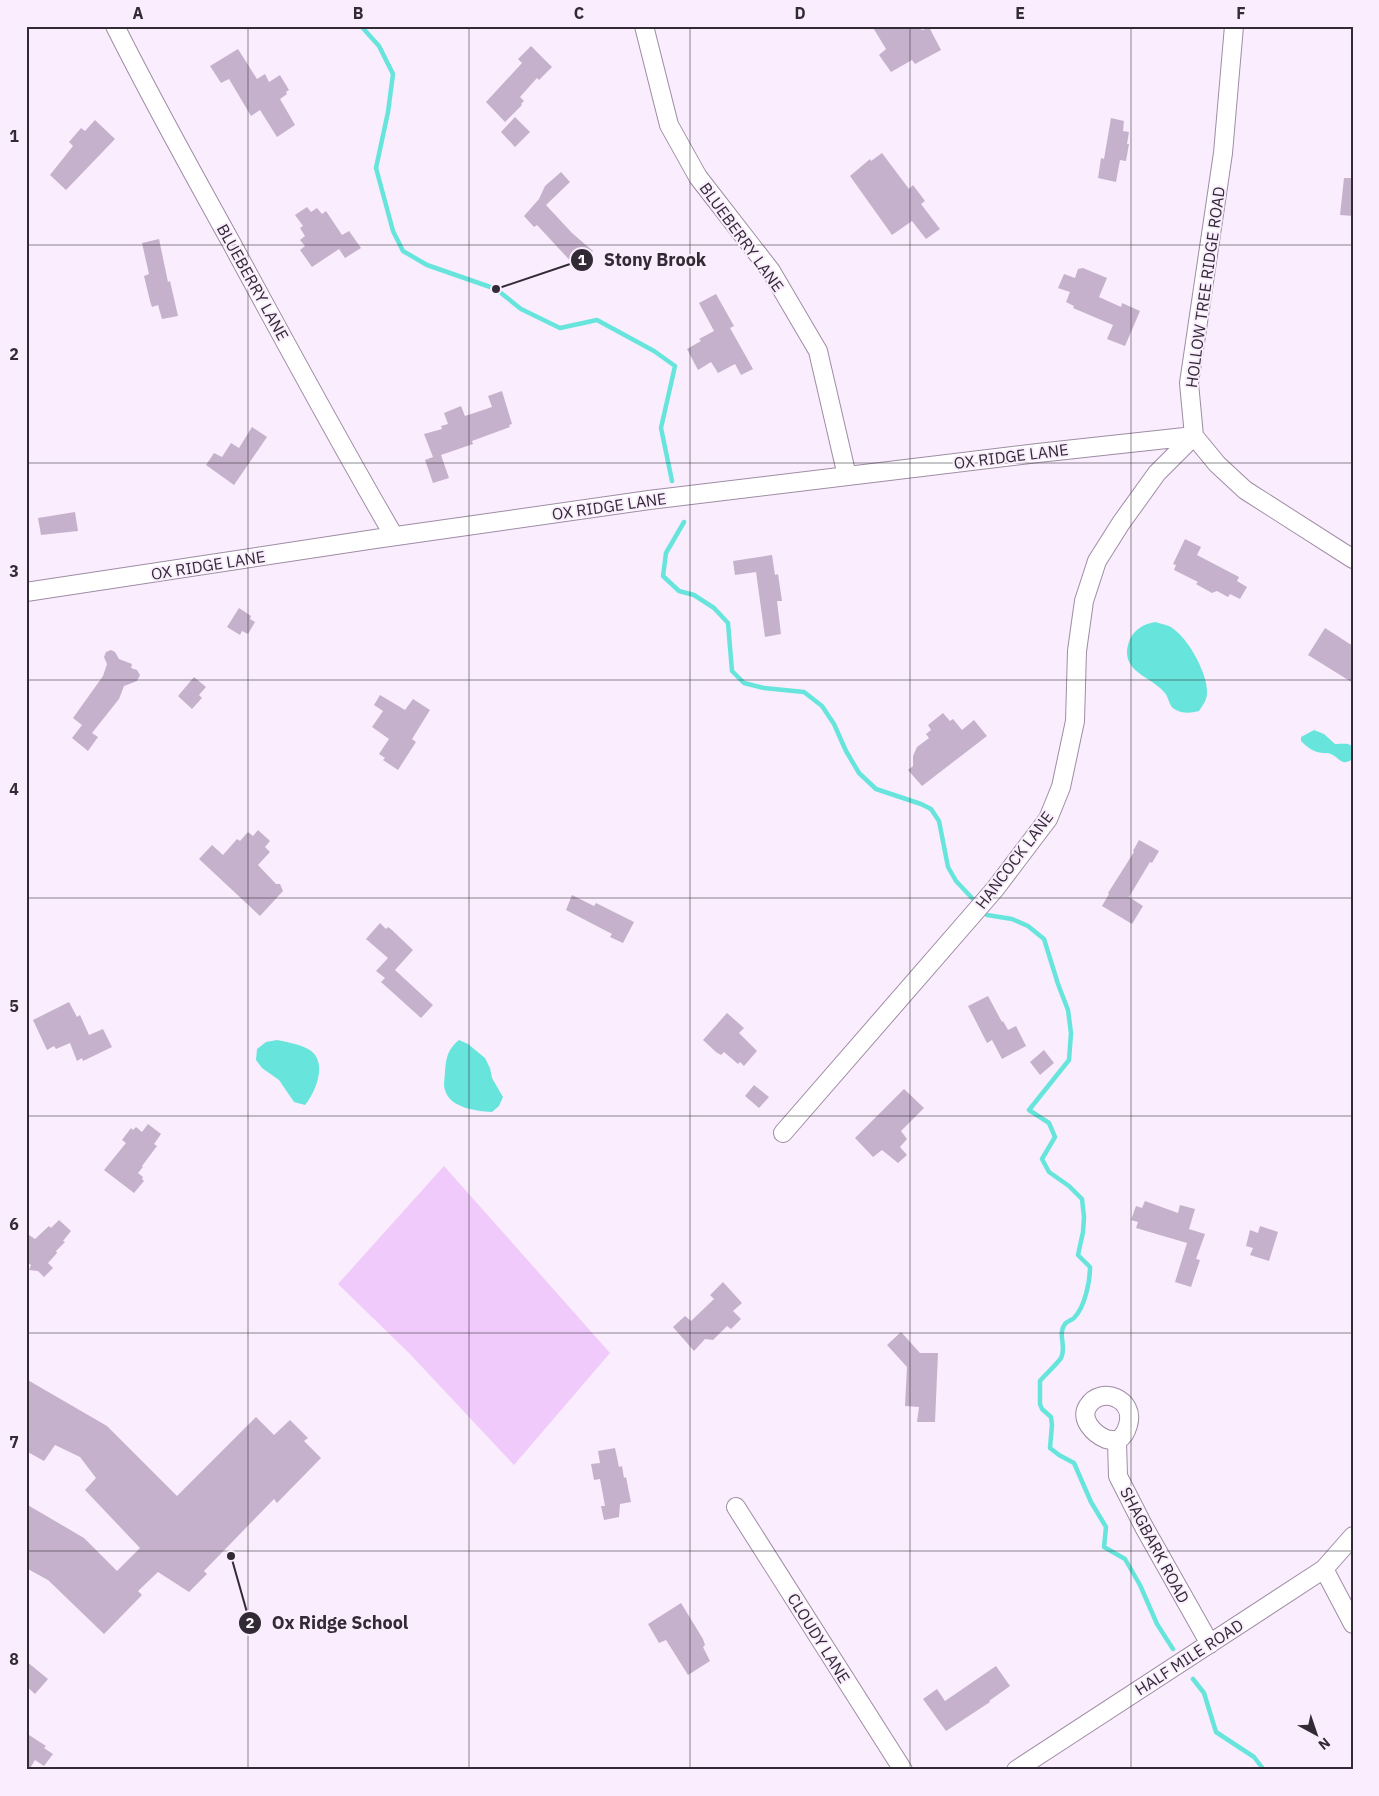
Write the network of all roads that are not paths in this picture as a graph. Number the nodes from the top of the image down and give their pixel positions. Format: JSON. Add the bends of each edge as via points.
{"nodes":[{"id":1,"x":115,"y":26,"type":"edge"},
{"id":2,"x":644,"y":26,"type":"edge"},
{"id":3,"x":1234,"y":26,"type":"edge"},
{"id":4,"x":1194,"y":436,"type":"junction"},
{"id":5,"x":847,"y":476,"type":"junction"},
{"id":6,"x":394,"y":536,"type":"junction"},
{"id":7,"x":1353,"y":560,"type":"edge"},
{"id":8,"x":26,"y":592,"type":"edge"},
{"id":9,"x":784,"y":1132,"type":"dead end"},
{"id":10,"x":1117,"y":1440,"type":"dead end"},
{"id":11,"x":736,"y":1506,"type":"dead end"},
{"id":12,"x":1353,"y":1536,"type":"edge"},
{"id":13,"x":1324,"y":1569,"type":"junction"},
{"id":14,"x":1353,"y":1624,"type":"edge"},
{"id":15,"x":1210,"y":1644,"type":"junction"},
{"id":16,"x":903,"y":1770,"type":"edge"},
{"id":17,"x":1016,"y":1770,"type":"edge"}],
"edges":[{"from":1,"to":6,"type":"street","name":"BLUEBERRY LANE","via":[[270,315]]},
{"from":2,"to":5,"type":"street","name":"BLUEBERRY LANE","via":[[669,125],[698,177],[771,271],[818,351]]},
{"from":3,"to":4,"type":"street","name":"HOLLOW TREE RIDGE ROAD","via":[[1223,153],[1189,384]]},
{"from":4,"to":5,"type":"street","name":"OX RIDGE LANE"},
{"from":4,"to":7,"type":"street","via":[[1217,464],[1245,490]]},
{"from":4,"to":9,"type":"street","name":"HANCOCK LANE","via":[[1157,473],[1097,561],[1084,601],[1077,651],[1075,721],[1061,787],[1048,819],[995,889]]},
{"from":5,"to":6,"type":"street","name":"OX RIDGE LANE"},
{"from":6,"to":8,"type":"street","name":"OX RIDGE LANE"},
{"from":10,"to":15,"type":"street","name":"SHAGBARK ROAD","via":[[1118,1476]]},
{"from":11,"to":16,"type":"street","name":"CLOUDY LANE"},
{"from":12,"to":13,"type":"street","name":"HALF MILE ROAD"},
{"from":13,"to":14,"type":"street"},
{"from":13,"to":15,"type":"street","name":"HALF MILE ROAD"},
{"from":15,"to":17,"type":"street","name":"HALF MILE ROAD"}]}
